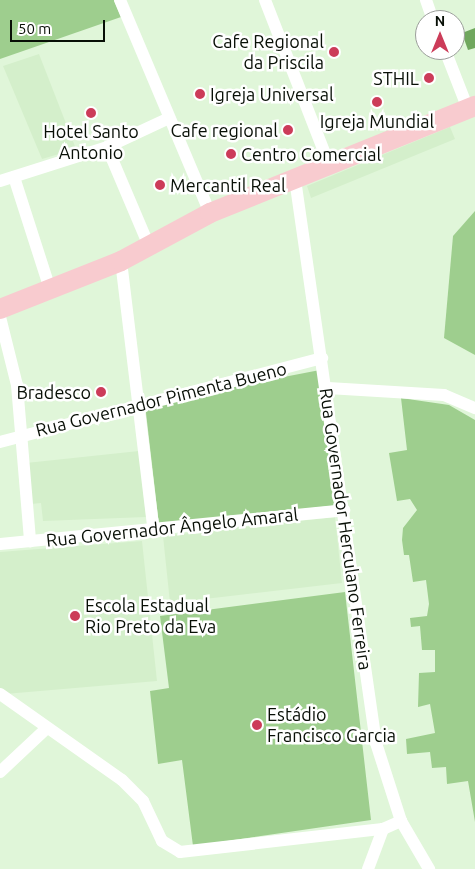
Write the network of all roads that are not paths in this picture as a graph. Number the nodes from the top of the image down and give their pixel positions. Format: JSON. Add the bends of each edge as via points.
{"nodes":[{"id":1,"x":120,"y":0,"type":"edge"},
{"id":2,"x":266,"y":0,"type":"edge"},
{"id":3,"x":450,"y":60,"type":"edge"},
{"id":4,"x":471,"y":107,"type":"edge"},
{"id":5,"x":167,"y":119,"type":"junction"},
{"id":6,"x":107,"y":147,"type":"junction"},
{"id":7,"x":329,"y":164,"type":"junction"},
{"id":8,"x":14,"y":177,"type":"junction"},
{"id":9,"x":295,"y":179,"type":"junction"},
{"id":10,"x":0,"y":181,"type":"edge"},
{"id":11,"x":210,"y":213,"type":"junction"},
{"id":12,"x":149,"y":246,"type":"junction"},
{"id":13,"x":121,"y":261,"type":"junction"},
{"id":14,"x":51,"y":292,"type":"junction"},
{"id":15,"x":0,"y":309,"type":"edge"},
{"id":16,"x":0,"y":318,"type":"edge"},
{"id":17,"x":322,"y":358,"type":"junction"},
{"id":18,"x":328,"y":388,"type":"junction"},
{"id":19,"x":138,"y":404,"type":"junction"},
{"id":20,"x":475,"y":408,"type":"edge"},
{"id":21,"x":21,"y":435,"type":"junction"},
{"id":22,"x":0,"y":442,"type":"edge"},
{"id":23,"x":344,"y":510,"type":"junction"},
{"id":24,"x":153,"y":527,"type":"junction"},
{"id":25,"x":30,"y":542,"type":"junction"},
{"id":26,"x":0,"y":544,"type":"edge"},
{"id":27,"x":0,"y":694,"type":"edge"},
{"id":28,"x":46,"y":729,"type":"junction"},
{"id":29,"x":0,"y":772,"type":"edge"},
{"id":30,"x":401,"y":822,"type":"junction"},
{"id":31,"x":383,"y":829,"type":"junction"},
{"id":32,"x":368,"y":869,"type":"edge"},
{"id":33,"x":429,"y":869,"type":"edge"}],
"edges":[{"from":1,"to":5,"type":"street"},
{"from":2,"to":7,"type":"street"},
{"from":3,"to":4,"type":"street"},
{"from":4,"to":7,"type":"main road"},
{"from":5,"to":6,"type":"street"},
{"from":5,"to":11,"type":"street"},
{"from":6,"to":8,"type":"street"},
{"from":6,"to":12,"type":"street"},
{"from":7,"to":9,"type":"main road"},
{"from":8,"to":10,"type":"street"},
{"from":8,"to":14,"type":"street"},
{"from":9,"to":11,"type":"main road"},
{"from":9,"to":17,"type":"street","name":"Rua Governador Herculano Ferreira"},
{"from":11,"to":12,"type":"main road"},
{"from":12,"to":13,"type":"main road"},
{"from":13,"to":14,"type":"main road"},
{"from":13,"to":19,"type":"street"},
{"from":14,"to":15,"type":"main road"},
{"from":16,"to":21,"type":"street","via":[[17,385]]},
{"from":17,"to":18,"type":"street","name":"Rua Governador Herculano Ferreira"},
{"from":17,"to":19,"type":"street","name":"Rua Governador Pimenta Bueno"},
{"from":18,"to":20,"type":"street","via":[[444,395]]},
{"from":18,"to":23,"type":"street","name":"Rua Governador Herculano Ferreira"},
{"from":19,"to":21,"type":"street","name":"Rua Governador Pimenta Bueno"},
{"from":19,"to":24,"type":"street"},
{"from":21,"to":22,"type":"street","name":"Rua Governador Pimenta Bueno"},
{"from":21,"to":25,"type":"street"},
{"from":23,"to":24,"type":"street","name":"Rua Governador Ângelo Amaral"},
{"from":23,"to":30,"type":"street","name":"Rua Governador Herculano Ferreira","via":[[376,743]]},
{"from":24,"to":25,"type":"street","name":"Rua Governador Ângelo Amaral"},
{"from":25,"to":26,"type":"street","name":"Rua Governador Ângelo Amaral"},
{"from":27,"to":28,"type":"street"},
{"from":28,"to":29,"type":"street"},
{"from":28,"to":31,"type":"street","via":[[122,780],[143,802],[162,841],[180,852]]},
{"from":30,"to":31,"type":"street"},
{"from":30,"to":33,"type":"street","name":"Rua Governador Herculano Ferreira"},
{"from":31,"to":32,"type":"street"}]}
